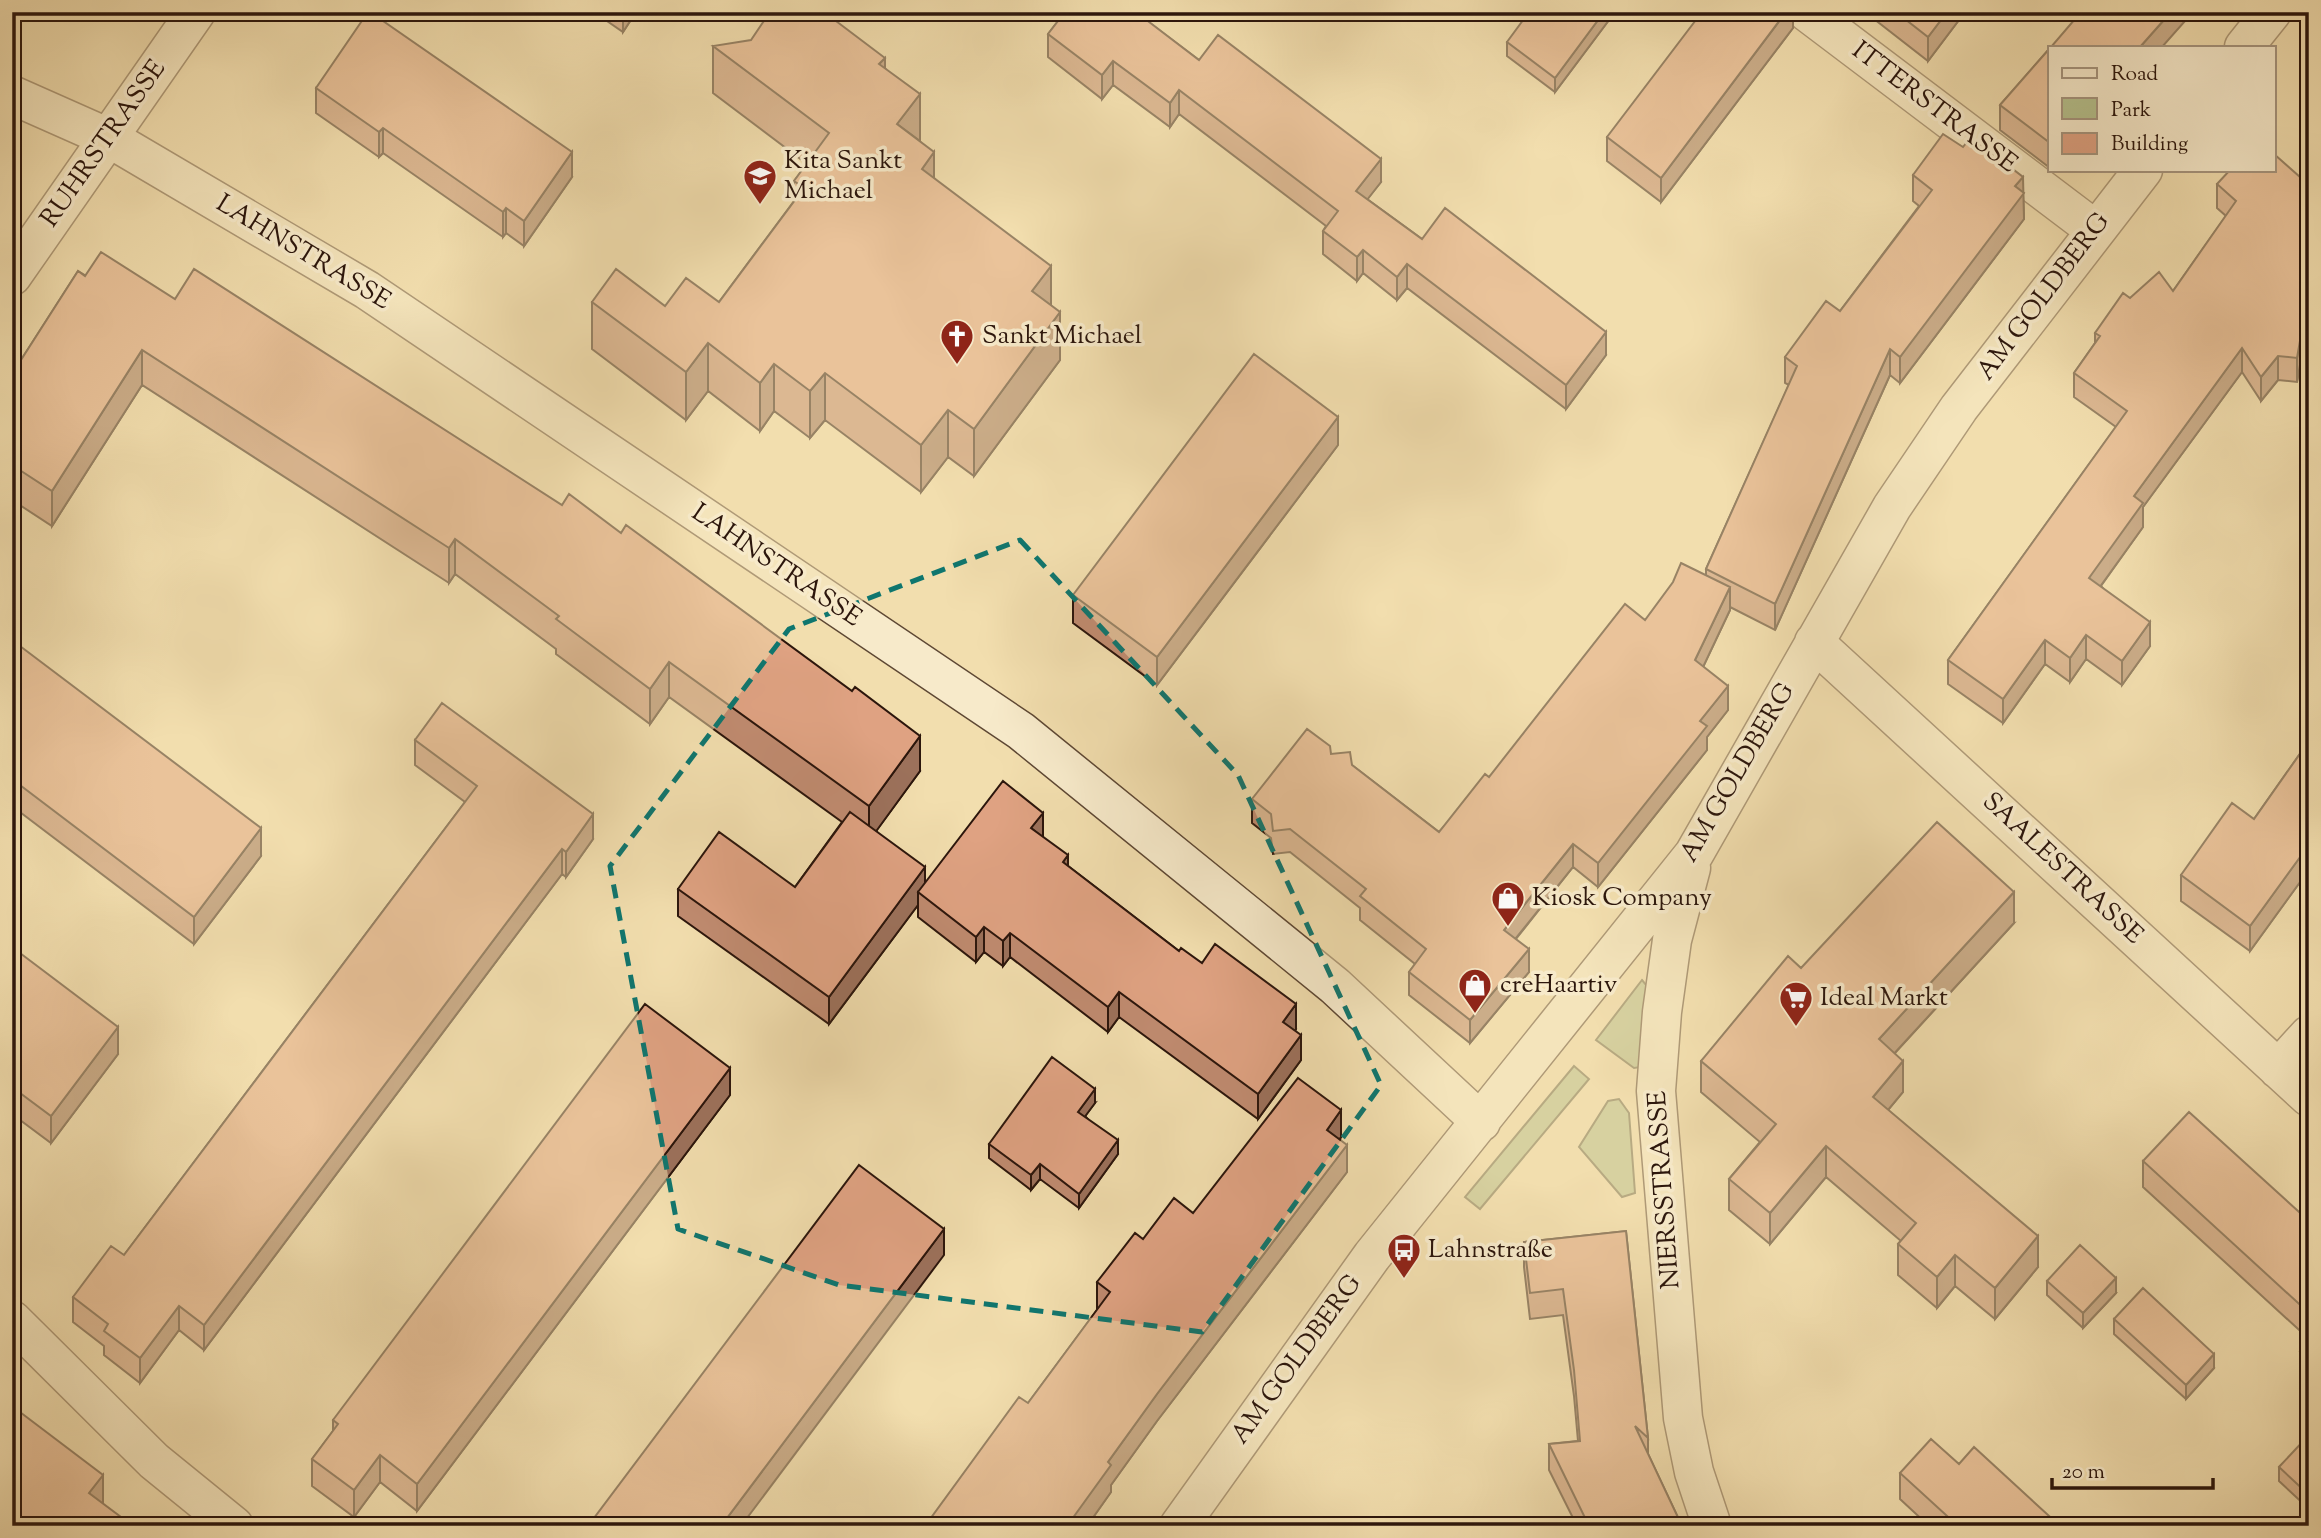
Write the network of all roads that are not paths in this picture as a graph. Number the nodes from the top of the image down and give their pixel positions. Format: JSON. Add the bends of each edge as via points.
{"nodes":[{"id":1,"x":196,"y":12,"type":"edge"},
{"id":2,"x":1807,"y":12,"type":"edge"},
{"id":3,"x":2273,"y":12,"type":"edge"},
{"id":4,"x":2245,"y":46,"type":"edge"},
{"id":5,"x":12,"y":95,"type":"edge"},
{"id":6,"x":109,"y":138,"type":"junction"},
{"id":7,"x":2141,"y":172,"type":"edge"},
{"id":8,"x":2094,"y":229,"type":"junction"},
{"id":9,"x":12,"y":276,"type":"edge"},
{"id":10,"x":1814,"y":642,"type":"junction"},
{"id":11,"x":1694,"y":854,"type":"junction"},
{"id":12,"x":2309,"y":1035,"type":"edge"},
{"id":13,"x":2278,"y":1069,"type":"junction"},
{"id":14,"x":2309,"y":1097,"type":"edge"},
{"id":15,"x":1481,"y":1122,"type":"junction"},
{"id":16,"x":12,"y":1320,"type":"edge"},
{"id":17,"x":233,"y":1526,"type":"edge"},
{"id":18,"x":1179,"y":1526,"type":"edge"},
{"id":19,"x":1712,"y":1526,"type":"edge"}],
"edges":[{"from":1,"to":6,"type":"street","name":"RUHRSTRASSE"},
{"from":2,"to":8,"type":"street","name":"ITTERSTRASSE"},
{"from":3,"to":4,"type":"street"},
{"from":5,"to":6,"type":"street","name":"LAHNSTRASSE"},
{"from":6,"to":9,"type":"street","name":"RUHRSTRASSE"},
{"from":6,"to":15,"type":"street","name":"LAHNSTRASSE","via":[[378,297],[1021,731],[1335,986]]},
{"from":7,"to":8,"type":"street","name":"AM GOLDBERG"},
{"from":8,"to":10,"type":"street","name":"AM GOLDBERG","via":[[1959,408],[1892,507]]},
{"from":10,"to":11,"type":"street","name":"AM GOLDBERG"},
{"from":10,"to":13,"type":"street","name":"SAALESTRASSE"},
{"from":11,"to":15,"type":"street","name":"AM GOLDBERG"},
{"from":11,"to":19,"type":"street","name":"NIERSSTRASSE","via":[[1672,940],[1656,1091],[1683,1418]]},
{"from":12,"to":13,"type":"street"},
{"from":13,"to":14,"type":"street","name":"SAALESTRASSE"},
{"from":15,"to":18,"type":"street","name":"AM GOLDBERG","via":[[1372,1256]]},
{"from":16,"to":17,"type":"street","via":[[154,1461]]}]}
